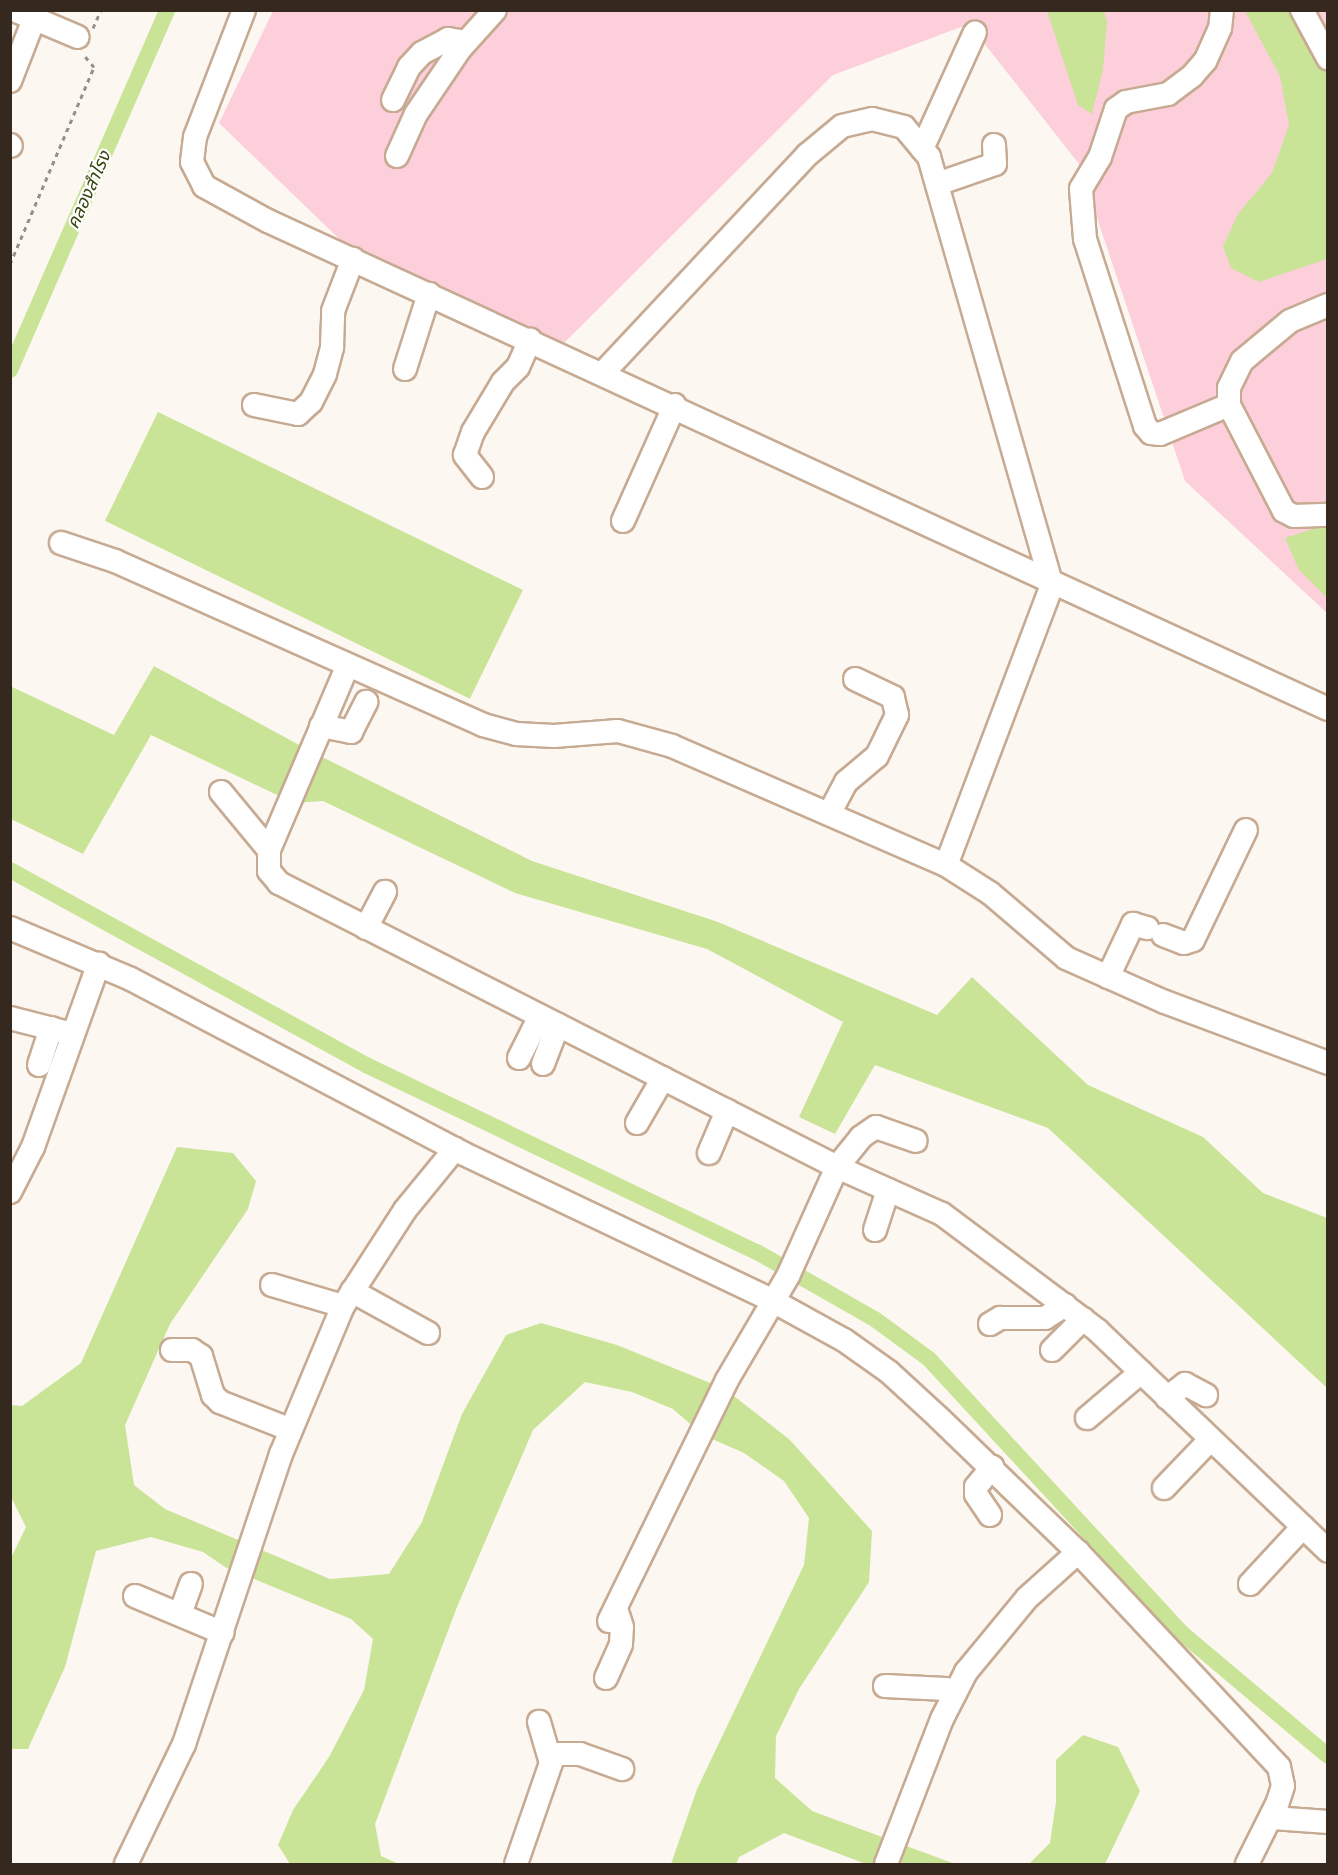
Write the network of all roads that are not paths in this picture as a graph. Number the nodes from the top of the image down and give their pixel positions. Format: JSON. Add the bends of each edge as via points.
{"nodes":[{"id":1,"x":244,"y":10,"type":"edge"},
{"id":2,"x":495,"y":10,"type":"edge"},
{"id":3,"x":1222,"y":10,"type":"edge"},
{"id":4,"x":1302,"y":10,"type":"edge"},
{"id":5,"x":24,"y":15,"type":"edge"},
{"id":6,"x":975,"y":32,"type":"dead end"},
{"id":7,"x":84,"y":40,"type":"road end"},
{"id":8,"x":466,"y":42,"type":"junction"},
{"id":9,"x":1328,"y":58,"type":"edge"},
{"id":10,"x":10,"y":81,"type":"edge"},
{"id":11,"x":393,"y":100,"type":"dead end"},
{"id":12,"x":994,"y":144,"type":"dead end"},
{"id":13,"x":922,"y":149,"type":"junction"},
{"id":14,"x":397,"y":156,"type":"dead end"},
{"id":15,"x":937,"y":184,"type":"junction"},
{"id":16,"x":352,"y":259,"type":"junction"},
{"id":17,"x":429,"y":294,"type":"junction"},
{"id":18,"x":1328,"y":305,"type":"edge"},
{"id":19,"x":530,"y":340,"type":"junction"},
{"id":20,"x":405,"y":369,"type":"dead end"},
{"id":21,"x":603,"y":373,"type":"junction"},
{"id":22,"x":254,"y":405,"type":"dead end"},
{"id":23,"x":675,"y":405,"type":"junction"},
{"id":24,"x":1229,"y":405,"type":"junction"},
{"id":25,"x":482,"y":477,"type":"dead end"},
{"id":26,"x":1328,"y":515,"type":"edge"},
{"id":27,"x":623,"y":520,"type":"dead end"},
{"id":28,"x":61,"y":543,"type":"dead end"},
{"id":29,"x":1052,"y":585,"type":"junction"},
{"id":30,"x":347,"y":667,"type":"junction"},
{"id":31,"x":855,"y":679,"type":"dead end"},
{"id":32,"x":366,"y":702,"type":"dead end"},
{"id":33,"x":1328,"y":710,"type":"edge"},
{"id":34,"x":321,"y":726,"type":"junction"},
{"id":35,"x":221,"y":792,"type":"dead end"},
{"id":36,"x":830,"y":814,"type":"junction"},
{"id":37,"x":1246,"y":830,"type":"dead end"},
{"id":38,"x":269,"y":850,"type":"junction"},
{"id":39,"x":946,"y":865,"type":"junction"},
{"id":40,"x":385,"y":892,"type":"dead end"},
{"id":41,"x":10,"y":928,"type":"edge"},
{"id":42,"x":366,"y":928,"type":"junction"},
{"id":43,"x":99,"y":963,"type":"junction"},
{"id":44,"x":1108,"y":977,"type":"junction"},
{"id":45,"x":10,"y":1018,"type":"edge"},
{"id":46,"x":549,"y":1021,"type":"junction"},
{"id":47,"x":62,"y":1031,"type":"junction"},
{"id":48,"x":519,"y":1058,"type":"dead end"},
{"id":49,"x":1328,"y":1063,"type":"edge"},
{"id":50,"x":543,"y":1064,"type":"dead end"},
{"id":51,"x":39,"y":1065,"type":"dead end"},
{"id":52,"x":663,"y":1078,"type":"junction"},
{"id":53,"x":727,"y":1111,"type":"junction"},
{"id":54,"x":637,"y":1123,"type":"dead end"},
{"id":55,"x":916,"y":1141,"type":"dead end"},
{"id":56,"x":455,"y":1149,"type":"junction"},
{"id":57,"x":709,"y":1153,"type":"dead end"},
{"id":58,"x":837,"y":1167,"type":"junction"},
{"id":59,"x":888,"y":1190,"type":"junction"},
{"id":60,"x":10,"y":1192,"type":"edge"},
{"id":61,"x":875,"y":1230,"type":"dead end"},
{"id":62,"x":272,"y":1285,"type":"dead end"},
{"id":63,"x":348,"y":1299,"type":"junction"},
{"id":64,"x":773,"y":1302,"type":"junction"},
{"id":65,"x":1065,"y":1305,"type":"junction"},
{"id":66,"x":1083,"y":1319,"type":"junction"},
{"id":67,"x":990,"y":1324,"type":"dead end"},
{"id":68,"x":428,"y":1333,"type":"dead end"},
{"id":69,"x":172,"y":1350,"type":"dead end"},
{"id":70,"x":1052,"y":1350,"type":"dead end"},
{"id":71,"x":1141,"y":1372,"type":"junction"},
{"id":72,"x":1206,"y":1395,"type":"dead end"},
{"id":73,"x":1167,"y":1398,"type":"junction"},
{"id":74,"x":1087,"y":1418,"type":"dead end"},
{"id":75,"x":291,"y":1430,"type":"junction"},
{"id":76,"x":1210,"y":1440,"type":"junction"},
{"id":77,"x":993,"y":1467,"type":"junction"},
{"id":78,"x":1164,"y":1488,"type":"dead end"},
{"id":79,"x":990,"y":1515,"type":"dead end"},
{"id":80,"x":1303,"y":1527,"type":"junction"},
{"id":81,"x":1328,"y":1551,"type":"edge"},
{"id":82,"x":1078,"y":1552,"type":"junction"},
{"id":83,"x":191,"y":1584,"type":"dead end"},
{"id":84,"x":1250,"y":1584,"type":"dead end"},
{"id":85,"x":135,"y":1596,"type":"dead end"},
{"id":86,"x":180,"y":1614,"type":"junction"},
{"id":87,"x":223,"y":1633,"type":"junction"},
{"id":88,"x":606,"y":1678,"type":"dead end"},
{"id":89,"x":885,"y":1686,"type":"dead end"},
{"id":90,"x":955,"y":1694,"type":"junction"},
{"id":91,"x":539,"y":1722,"type":"dead end"},
{"id":92,"x":549,"y":1754,"type":"junction"},
{"id":93,"x":622,"y":1769,"type":"dead end"},
{"id":94,"x":1273,"y":1818,"type":"junction"},
{"id":95,"x":1328,"y":1822,"type":"edge"},
{"id":96,"x":126,"y":1864,"type":"edge"},
{"id":97,"x":516,"y":1864,"type":"edge"},
{"id":98,"x":886,"y":1864,"type":"edge"},
{"id":99,"x":1247,"y":1864,"type":"edge"}],
"edges":[{"from":1,"to":16,"type":"street","via":[[195,137],[192,162],[204,186]]},
{"from":2,"to":8,"type":"street"},
{"from":3,"to":24,"type":"street","via":[[1220,28],[1205,61],[1192,76],[1168,94],[1126,102],[1116,109],[1100,158],[1081,189],[1085,239],[1145,426],[1151,434],[1160,434]]},
{"from":4,"to":9,"type":"street"},
{"from":5,"to":7,"type":"street"},
{"from":5,"to":10,"type":"street"},
{"from":6,"to":13,"type":"street"},
{"from":8,"to":11,"type":"street","via":[[448,39],[422,52],[409,67]]},
{"from":8,"to":14,"type":"street","via":[[416,114]]},
{"from":12,"to":15,"type":"street","via":[[995,164]]},
{"from":13,"to":15,"type":"street","via":[[929,157]]},
{"from":13,"to":21,"type":"street","via":[[904,127],[872,119],[842,126],[807,155]]},
{"from":15,"to":29,"type":"street"},
{"from":16,"to":17,"type":"street"},
{"from":16,"to":22,"type":"street","via":[[333,311],[332,347],[325,374],[311,402],[298,414]]},
{"from":17,"to":19,"type":"street"},
{"from":17,"to":20,"type":"street"},
{"from":18,"to":24,"type":"street","via":[[1290,321],[1242,361],[1229,388]]},
{"from":19,"to":21,"type":"street"},
{"from":19,"to":25,"type":"street","via":[[518,367],[502,382],[479,422],[465,455]]},
{"from":21,"to":23,"type":"street"},
{"from":23,"to":27,"type":"street"},
{"from":23,"to":29,"type":"street"},
{"from":24,"to":26,"type":"street","via":[[1284,511],[1294,516]]},
{"from":28,"to":30,"type":"street","via":[[115,561]]},
{"from":29,"to":33,"type":"street"},
{"from":29,"to":39,"type":"street"},
{"from":30,"to":34,"type":"street"},
{"from":30,"to":36,"type":"street","via":[[483,725],[516,734],[554,736],[618,731],[672,746]]},
{"from":31,"to":36,"type":"street","via":[[893,697],[897,715],[877,756],[846,782]]},
{"from":32,"to":34,"type":"street","via":[[351,732]]},
{"from":34,"to":38,"type":"street"},
{"from":35,"to":38,"type":"street"},
{"from":36,"to":39,"type":"street"},
{"from":37,"to":44,"type":"street","via":[[1193,940],[1184,943],[1133,924]]},
{"from":38,"to":42,"type":"street","via":[[269,870],[279,883]]},
{"from":39,"to":44,"type":"street","via":[[990,893],[1066,958]]},
{"from":40,"to":42,"type":"street"},
{"from":41,"to":43,"type":"street"},
{"from":42,"to":46,"type":"street"},
{"from":43,"to":47,"type":"street"},
{"from":43,"to":56,"type":"street"},
{"from":44,"to":49,"type":"street"},
{"from":45,"to":47,"type":"street"},
{"from":46,"to":48,"type":"street"},
{"from":46,"to":50,"type":"street"},
{"from":46,"to":52,"type":"street"},
{"from":47,"to":51,"type":"street"},
{"from":47,"to":60,"type":"street","via":[[33,1147]]},
{"from":52,"to":53,"type":"street"},
{"from":52,"to":54,"type":"street"},
{"from":53,"to":57,"type":"street"},
{"from":53,"to":58,"type":"street"},
{"from":55,"to":58,"type":"street","via":[[876,1127],[861,1137]]},
{"from":56,"to":63,"type":"street","via":[[405,1210]]},
{"from":56,"to":64,"type":"street"},
{"from":58,"to":59,"type":"street"},
{"from":58,"to":64,"type":"street"},
{"from":59,"to":61,"type":"street"},
{"from":59,"to":65,"type":"street","via":[[942,1214]]},
{"from":62,"to":63,"type":"street"},
{"from":63,"to":68,"type":"street"},
{"from":63,"to":75,"type":"street"},
{"from":64,"to":77,"type":"street","via":[[844,1340],[889,1372]]},
{"from":64,"to":88,"type":"street","via":[[727,1380],[613,1614],[622,1627],[621,1644]]},
{"from":65,"to":66,"type":"street"},
{"from":65,"to":67,"type":"street","via":[[1045,1318],[1000,1318]]},
{"from":66,"to":70,"type":"street"},
{"from":66,"to":71,"type":"street"},
{"from":69,"to":75,"type":"street","via":[[192,1350],[201,1356],[213,1395],[220,1402]]},
{"from":71,"to":73,"type":"street"},
{"from":71,"to":74,"type":"street"},
{"from":72,"to":73,"type":"street","via":[[1185,1384]]},
{"from":73,"to":76,"type":"street"},
{"from":75,"to":87,"type":"street"},
{"from":76,"to":78,"type":"street"},
{"from":76,"to":80,"type":"street"},
{"from":77,"to":79,"type":"street","via":[[976,1487],[976,1494]]},
{"from":77,"to":82,"type":"street"},
{"from":80,"to":81,"type":"street"},
{"from":80,"to":84,"type":"street"},
{"from":82,"to":90,"type":"street","via":[[1027,1598],[977,1655]]},
{"from":82,"to":94,"type":"street","via":[[1280,1767],[1282,1786]]},
{"from":83,"to":86,"type":"street"},
{"from":85,"to":86,"type":"street"},
{"from":86,"to":87,"type":"street"},
{"from":87,"to":96,"type":"street","via":[[184,1744]]},
{"from":89,"to":90,"type":"street","via":[[946,1689]]},
{"from":90,"to":98,"type":"street","via":[[917,1779]]},
{"from":91,"to":92,"type":"street"},
{"from":92,"to":93,"type":"street","via":[[580,1754]]},
{"from":92,"to":97,"type":"street","via":[[548,1772]]},
{"from":94,"to":95,"type":"street"},
{"from":94,"to":99,"type":"street"}]}
